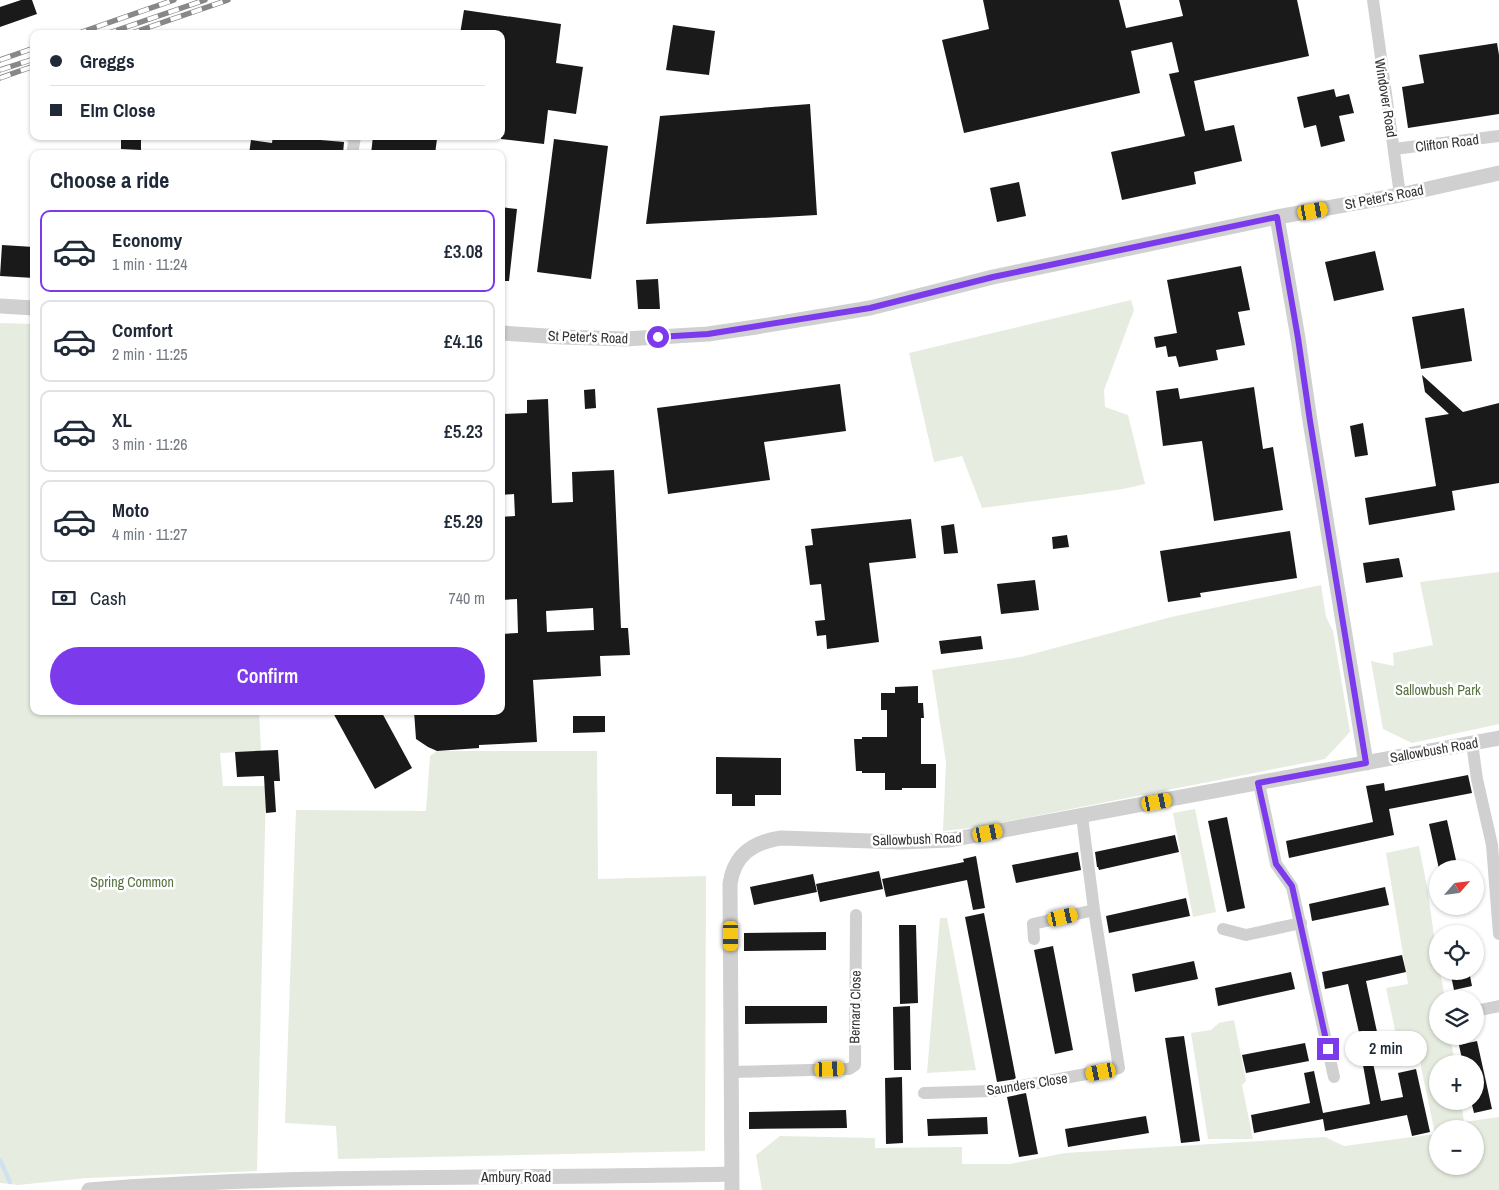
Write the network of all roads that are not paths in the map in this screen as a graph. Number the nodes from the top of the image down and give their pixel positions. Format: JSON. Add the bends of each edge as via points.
{"nodes":[{"id":1,"x":1373,"y":0,"type":"edge"},
{"id":2,"x":1499,"y":136,"type":"edge"},
{"id":3,"x":1394,"y":149,"type":"junction"},
{"id":4,"x":1499,"y":174,"type":"edge"},
{"id":5,"x":1400,"y":195,"type":"junction"},
{"id":6,"x":1277,"y":217,"type":"junction"},
{"id":7,"x":0,"y":306,"type":"edge"},
{"id":8,"x":30,"y":308,"type":"edge"},
{"id":9,"x":505,"y":333,"type":"edge"},
{"id":10,"x":1499,"y":738,"type":"edge"},
{"id":11,"x":1472,"y":743,"type":"junction"},
{"id":12,"x":1366,"y":763,"type":"junction"},
{"id":13,"x":1258,"y":783,"type":"junction"},
{"id":14,"x":1082,"y":816,"type":"junction"},
{"id":15,"x":1094,"y":910,"type":"junction"},
{"id":16,"x":856,"y":916,"type":"dead end"},
{"id":17,"x":1301,"y":923,"type":"junction"},
{"id":18,"x":1223,"y":930,"type":"dead end"},
{"id":19,"x":1499,"y":934,"type":"edge"},
{"id":20,"x":1034,"y":939,"type":"dead end"},
{"id":21,"x":1499,"y":1006,"type":"edge"},
{"id":22,"x":1484,"y":1009,"type":"edge"},
{"id":23,"x":732,"y":1072,"type":"junction"},
{"id":24,"x":1334,"y":1077,"type":"dead end"},
{"id":25,"x":924,"y":1093,"type":"dead end"},
{"id":26,"x":732,"y":1174,"type":"junction"},
{"id":27,"x":89,"y":1190,"type":"edge"},
{"id":28,"x":732,"y":1190,"type":"edge"}],
"edges":[{"from":1,"to":3,"type":"street","name":"Windover Road"},
{"from":2,"to":3,"type":"street","name":"Clifton Road"},
{"from":3,"to":5,"type":"street","name":"Windover Road"},
{"from":4,"to":5,"type":"street","name":"St Peter's Road"},
{"from":5,"to":6,"type":"street","name":"St Peter's Road"},
{"from":6,"to":9,"type":"street","name":"St Peter's Road","via":[[993,277],[870,308],[708,334],[625,339]]},
{"from":6,"to":12,"type":"street"},
{"from":7,"to":8,"type":"street"},
{"from":10,"to":11,"type":"street","name":"Sallowbush Road"},
{"from":11,"to":12,"type":"street","name":"Sallowbush Road"},
{"from":11,"to":19,"type":"street","via":[[1492,845]]},
{"from":12,"to":13,"type":"street","name":"Sallowbush Road"},
{"from":13,"to":14,"type":"street","name":"Sallowbush Road"},
{"from":13,"to":17,"type":"street","via":[[1276,864],[1292,886]]},
{"from":14,"to":15,"type":"street","name":"Saunders Close"},
{"from":14,"to":23,"type":"street","name":"Sallowbush Road","via":[[950,840],[901,842],[781,838],[766,840],[744,853],[732,871],[730,884]]},
{"from":15,"to":20,"type":"street","via":[[1033,924]]},
{"from":15,"to":25,"type":"street","name":"Saunders Close","via":[[1119,1068],[993,1091]]},
{"from":16,"to":23,"type":"street","name":"Bernard Close","via":[[855,1065],[849,1068]]},
{"from":17,"to":18,"type":"street","via":[[1246,935]]},
{"from":17,"to":24,"type":"street"},
{"from":21,"to":22,"type":"street"},
{"from":23,"to":26,"type":"street","name":"Sallowbush Road"},
{"from":26,"to":27,"type":"street","name":"Ambury Road","via":[[334,1178]]},
{"from":26,"to":28,"type":"street","name":"Sallowbush Road"}]}
